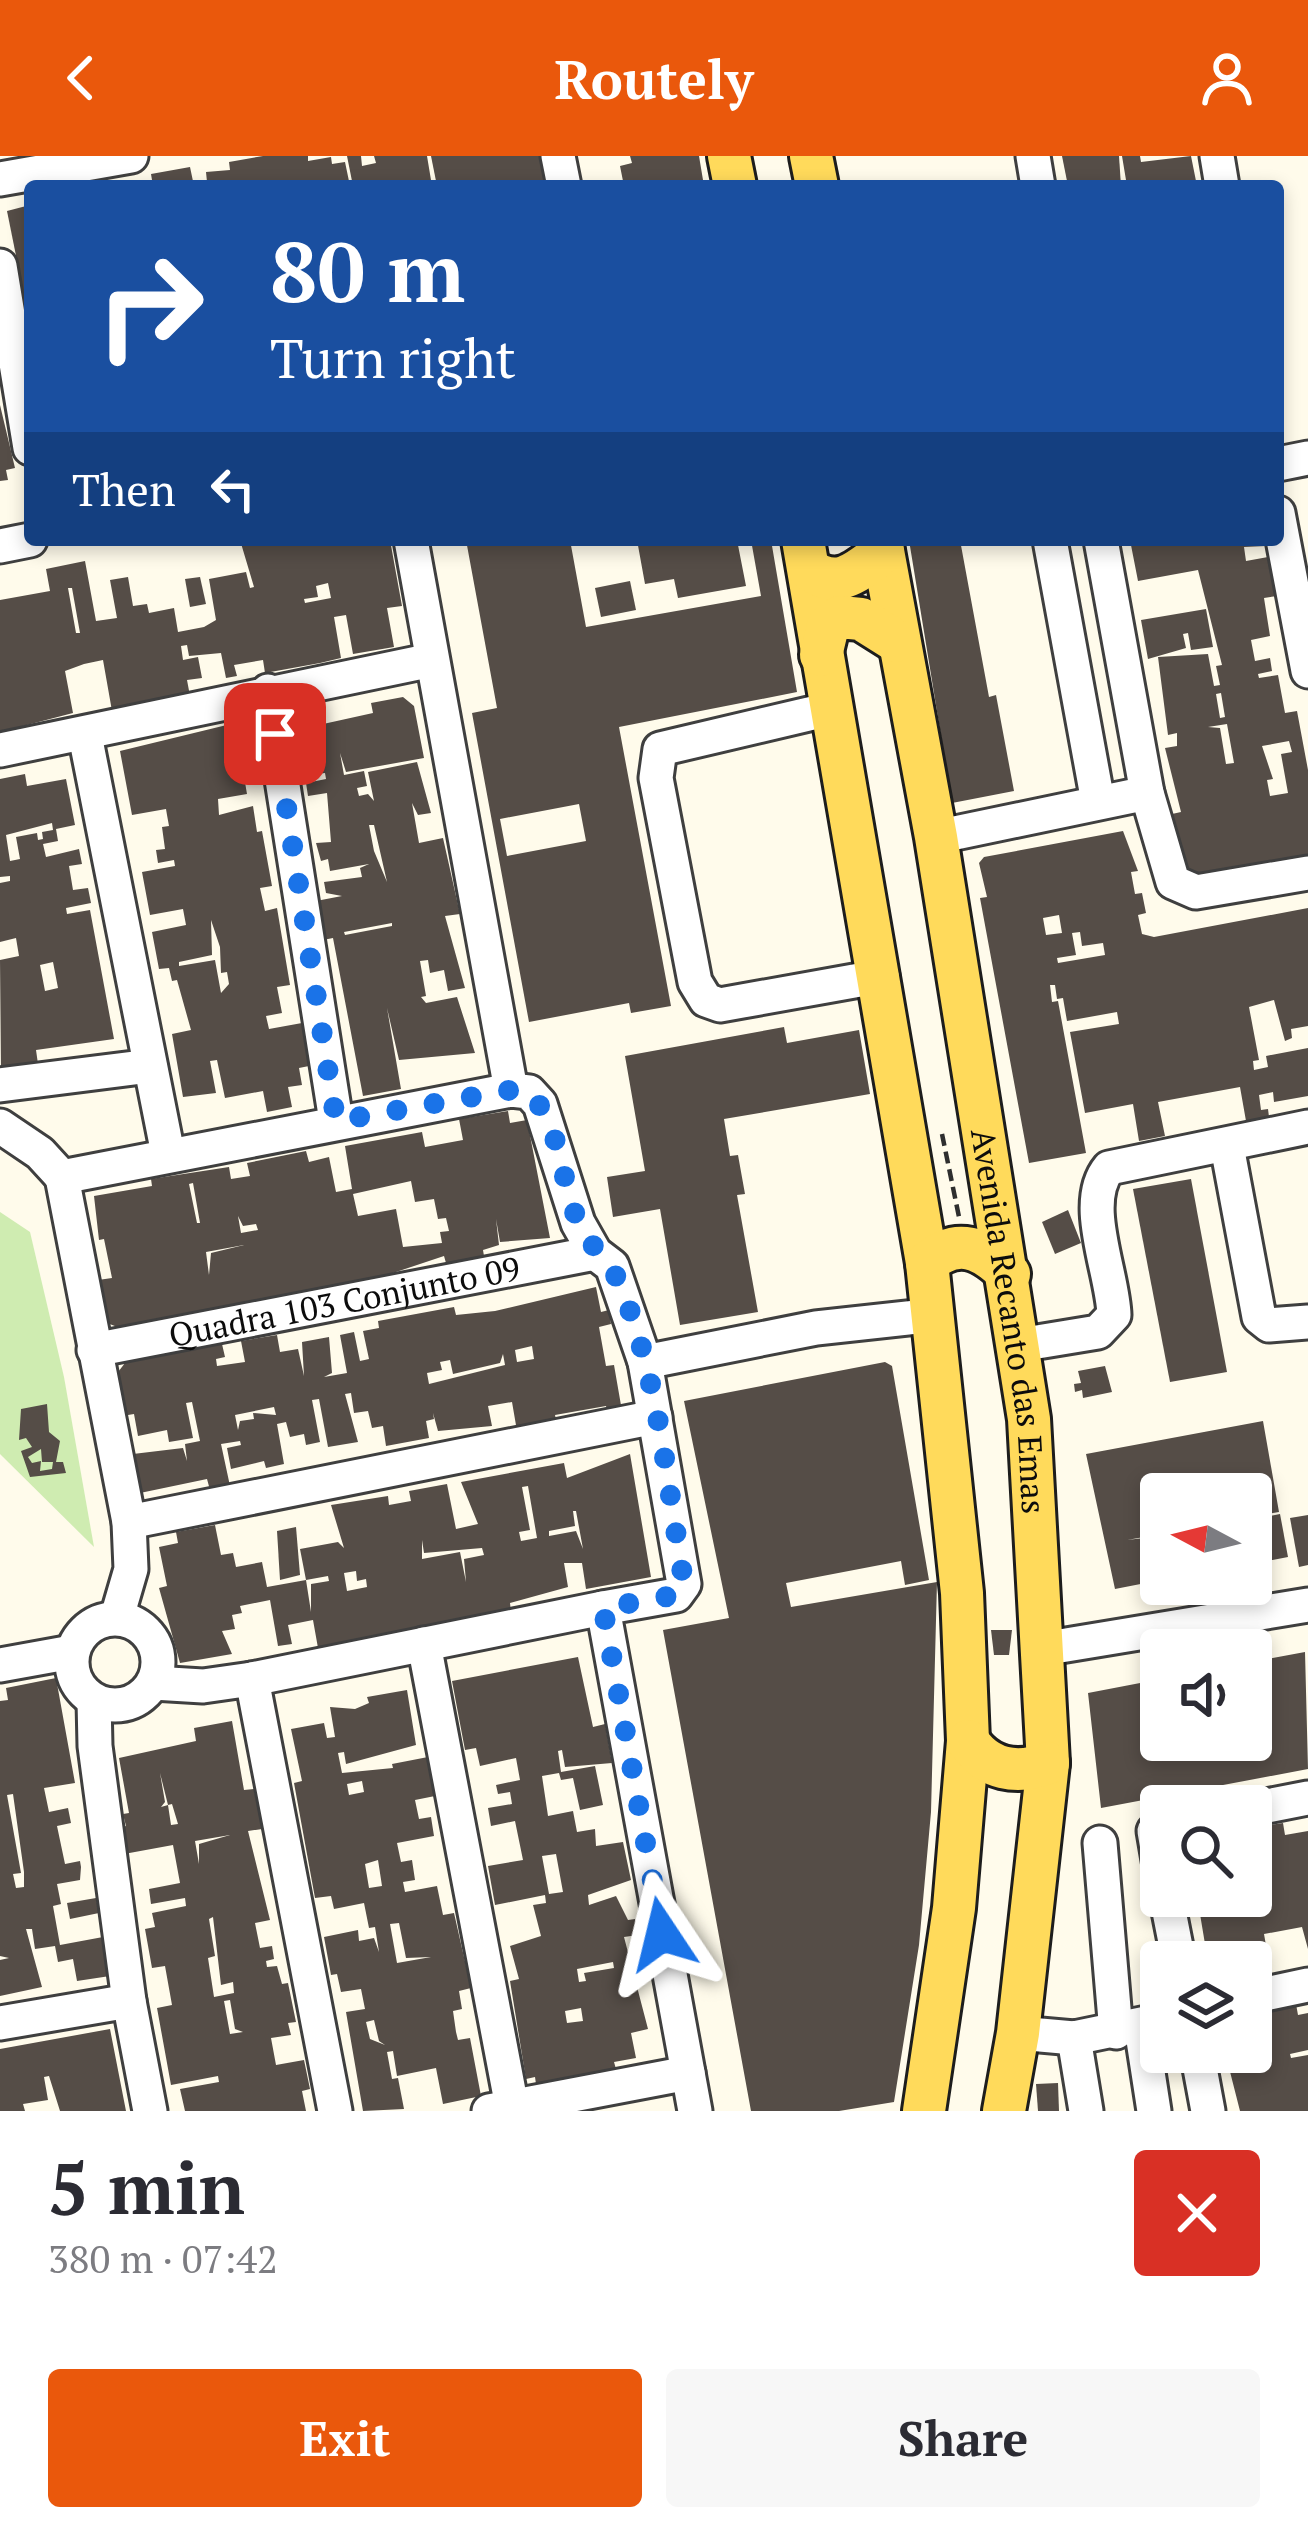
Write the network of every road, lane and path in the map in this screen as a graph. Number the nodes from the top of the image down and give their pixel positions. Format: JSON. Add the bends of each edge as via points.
{"nodes":[{"id":1,"x":130,"y":156,"type":"edge"},
{"id":2,"x":0,"y":178,"type":"edge"},
{"id":3,"x":0,"y":266,"type":"edge"},
{"id":4,"x":15,"y":356,"type":"edge"},
{"id":5,"x":24,"y":411,"type":"edge"},
{"id":6,"x":1284,"y":545,"type":"edge"},
{"id":7,"x":412,"y":546,"type":"edge"},
{"id":8,"x":882,"y":546,"type":"edge"},
{"id":9,"x":1051,"y":546,"type":"edge"},
{"id":10,"x":1102,"y":546,"type":"edge"},
{"id":11,"x":806,"y":554,"type":"edge"},
{"id":12,"x":896,"y":641,"type":"junction"},
{"id":13,"x":821,"y":655,"type":"junction"},
{"id":14,"x":432,"y":660,"type":"junction"},
{"id":15,"x":1308,"y":671,"type":"edge"},
{"id":16,"x":268,"y":691,"type":"junction"},
{"id":17,"x":830,"y":710,"type":"junction"},
{"id":18,"x":85,"y":735,"type":"junction"},
{"id":19,"x":0,"y":750,"type":"edge"},
{"id":20,"x":1147,"y":793,"type":"junction"},
{"id":21,"x":1098,"y":802,"type":"junction"},
{"id":22,"x":936,"y":837,"type":"junction"},
{"id":23,"x":1308,"y":874,"type":"edge"},
{"id":24,"x":882,"y":976,"type":"junction"},
{"id":25,"x":150,"y":1066,"type":"junction"},
{"id":26,"x":0,"y":1085,"type":"edge"},
{"id":27,"x":511,"y":1090,"type":"junction"},
{"id":28,"x":336,"y":1121,"type":"junction"},
{"id":29,"x":0,"y":1126,"type":"edge"},
{"id":30,"x":1308,"y":1127,"type":"edge"},
{"id":31,"x":1228,"y":1146,"type":"junction"},
{"id":32,"x":168,"y":1154,"type":"junction"},
{"id":33,"x":62,"y":1177,"type":"junction"},
{"id":34,"x":595,"y":1252,"type":"junction"},
{"id":35,"x":928,"y":1263,"type":"junction"},
{"id":36,"x":1009,"y":1274,"type":"junction"},
{"id":37,"x":934,"y":1316,"type":"junction"},
{"id":38,"x":1308,"y":1322,"type":"edge"},
{"id":39,"x":1019,"y":1345,"type":"junction"},
{"id":40,"x":94,"y":1350,"type":"junction"},
{"id":41,"x":645,"y":1363,"type":"junction"},
{"id":42,"x":656,"y":1418,"type":"junction"},
{"id":43,"x":129,"y":1522,"type":"junction"},
{"id":44,"x":1308,"y":1605,"type":"edge"},
{"id":45,"x":603,"y":1608,"type":"junction"},
{"id":46,"x":118,"y":1617,"type":"junction"},
{"id":47,"x":424,"y":1644,"type":"junction"},
{"id":48,"x":1042,"y":1648,"type":"junction"},
{"id":49,"x":72,"y":1652,"type":"junction"},
{"id":50,"x":0,"y":1665,"type":"edge"},
{"id":51,"x":252,"y":1679,"type":"junction"},
{"id":52,"x":154,"y":1683,"type":"junction"},
{"id":53,"x":94,"y":1701,"type":"junction"},
{"id":54,"x":968,"y":1742,"type":"junction"},
{"id":55,"x":1048,"y":1763,"type":"junction"},
{"id":56,"x":1308,"y":1798,"type":"edge"},
{"id":57,"x":1272,"y":1805,"type":"edge"},
{"id":58,"x":1100,"y":1843,"type":"dead end"},
{"id":59,"x":1308,"y":1985,"type":"edge"},
{"id":60,"x":1272,"y":1993,"type":"edge"},
{"id":61,"x":129,"y":2001,"type":"junction"},
{"id":62,"x":0,"y":2023,"type":"edge"},
{"id":63,"x":1140,"y":2026,"type":"edge"},
{"id":64,"x":1018,"y":2033,"type":"junction"},
{"id":65,"x":1074,"y":2038,"type":"junction"},
{"id":66,"x":688,"y":2073,"type":"junction"},
{"id":67,"x":1148,"y":2073,"type":"edge"},
{"id":68,"x":1201,"y":2073,"type":"edge"},
{"id":69,"x":500,"y":2109,"type":"edge"},
{"id":70,"x":150,"y":2111,"type":"edge"},
{"id":71,"x":334,"y":2111,"type":"edge"},
{"id":72,"x":695,"y":2111,"type":"edge"},
{"id":73,"x":923,"y":2111,"type":"edge"},
{"id":74,"x":1004,"y":2111,"type":"edge"},
{"id":75,"x":1086,"y":2111,"type":"edge"},
{"id":76,"x":1154,"y":2111,"type":"edge"},
{"id":77,"x":1208,"y":2111,"type":"edge"}],
"edges":[{"from":1,"to":2,"type":"street"},
{"from":3,"to":4,"type":"street"},
{"from":4,"to":5,"type":"street"},
{"from":6,"to":15,"type":"street"},
{"from":7,"to":14,"type":"street"},
{"from":8,"to":11,"type":"main road","via":[[836,581],[823,580]]},
{"from":8,"to":12,"type":"main road","name":"Avenida Recanto das Emas"},
{"from":9,"to":21,"type":"street"},
{"from":10,"to":20,"type":"street"},
{"from":11,"to":13,"type":"main road"},
{"from":12,"to":13,"type":"main road","via":[[861,619],[840,617],[828,626]]},
{"from":12,"to":22,"type":"main road","name":"Avenida Recanto das Emas"},
{"from":13,"to":17,"type":"main road"},
{"from":14,"to":16,"type":"street"},
{"from":14,"to":27,"type":"street"},
{"from":16,"to":18,"type":"street"},
{"from":16,"to":28,"type":"street"},
{"from":17,"to":24,"type":"main road"},
{"from":17,"to":24,"type":"street","via":[[660,748],[656,778],[695,982],[720,1005]]},
{"from":18,"to":19,"type":"street"},
{"from":18,"to":25,"type":"street"},
{"from":20,"to":21,"type":"street"},
{"from":20,"to":23,"type":"street","via":[[1166,865],[1183,889]]},
{"from":21,"to":22,"type":"street"},
{"from":22,"to":36,"type":"main road","name":"Avenida Recanto das Emas"},
{"from":24,"to":35,"type":"main road"},
{"from":25,"to":26,"type":"street"},
{"from":25,"to":32,"type":"street"},
{"from":27,"to":28,"type":"street"},
{"from":27,"to":34,"type":"street","via":[[529,1092],[540,1104]]},
{"from":28,"to":32,"type":"street"},
{"from":29,"to":33,"type":"street"},
{"from":30,"to":31,"type":"street"},
{"from":31,"to":38,"type":"street","via":[[1259,1317],[1269,1325]]},
{"from":31,"to":39,"type":"street","via":[[1109,1168],[1098,1202],[1114,1315],[1098,1332]]},
{"from":32,"to":33,"type":"street"},
{"from":33,"to":40,"type":"street"},
{"from":34,"to":40,"type":"street","name":"Quadra 103 Conjunto 09"},
{"from":34,"to":41,"type":"street","via":[[612,1266]]},
{"from":35,"to":36,"type":"main road","via":[[965,1246]]},
{"from":35,"to":37,"type":"main road"},
{"from":36,"to":39,"type":"main road","name":"Avenida Recanto das Emas"},
{"from":37,"to":41,"type":"street","via":[[816,1328]]},
{"from":37,"to":54,"type":"main road"},
{"from":39,"to":48,"type":"main road","name":"Avenida Recanto das Emas"},
{"from":40,"to":43,"type":"street"},
{"from":41,"to":42,"type":"street"},
{"from":42,"to":43,"type":"street"},
{"from":42,"to":45,"type":"street","via":[[684,1583],[676,1595]]},
{"from":43,"to":46,"type":"street","via":[[131,1569]]},
{"from":44,"to":48,"type":"street"},
{"from":45,"to":47,"type":"street"},
{"from":45,"to":66,"type":"street"},
{"from":46,"to":49,"type":"street","via":[[97,1621]]},
{"from":46,"to":52,"type":"street","via":[[154,1640]]},
{"from":47,"to":51,"type":"street"},
{"from":47,"to":69,"type":"street"},
{"from":48,"to":55,"type":"main road","name":"Avenida Recanto das Emas"},
{"from":49,"to":50,"type":"street"},
{"from":49,"to":53,"type":"street","via":[[80,1688]]},
{"from":51,"to":52,"type":"street"},
{"from":51,"to":71,"type":"street"},
{"from":52,"to":53,"type":"street","via":[[138,1700]]},
{"from":53,"to":61,"type":"street"},
{"from":54,"to":55,"type":"main road","via":[[1003,1768]]},
{"from":54,"to":73,"type":"main road","via":[[954,1908]]},
{"from":55,"to":64,"type":"main road","name":"Avenida Recanto das Emas"},
{"from":56,"to":57,"type":"street"},
{"from":58,"to":63,"type":"street"},
{"from":59,"to":60,"type":"street"},
{"from":61,"to":62,"type":"street"},
{"from":61,"to":70,"type":"street"},
{"from":63,"to":65,"type":"street"},
{"from":64,"to":65,"type":"street"},
{"from":64,"to":74,"type":"main road","name":"Avenida Recanto das Emas"},
{"from":65,"to":75,"type":"street"},
{"from":66,"to":69,"type":"street"},
{"from":66,"to":72,"type":"street"},
{"from":67,"to":76,"type":"street"},
{"from":68,"to":77,"type":"street"}]}
